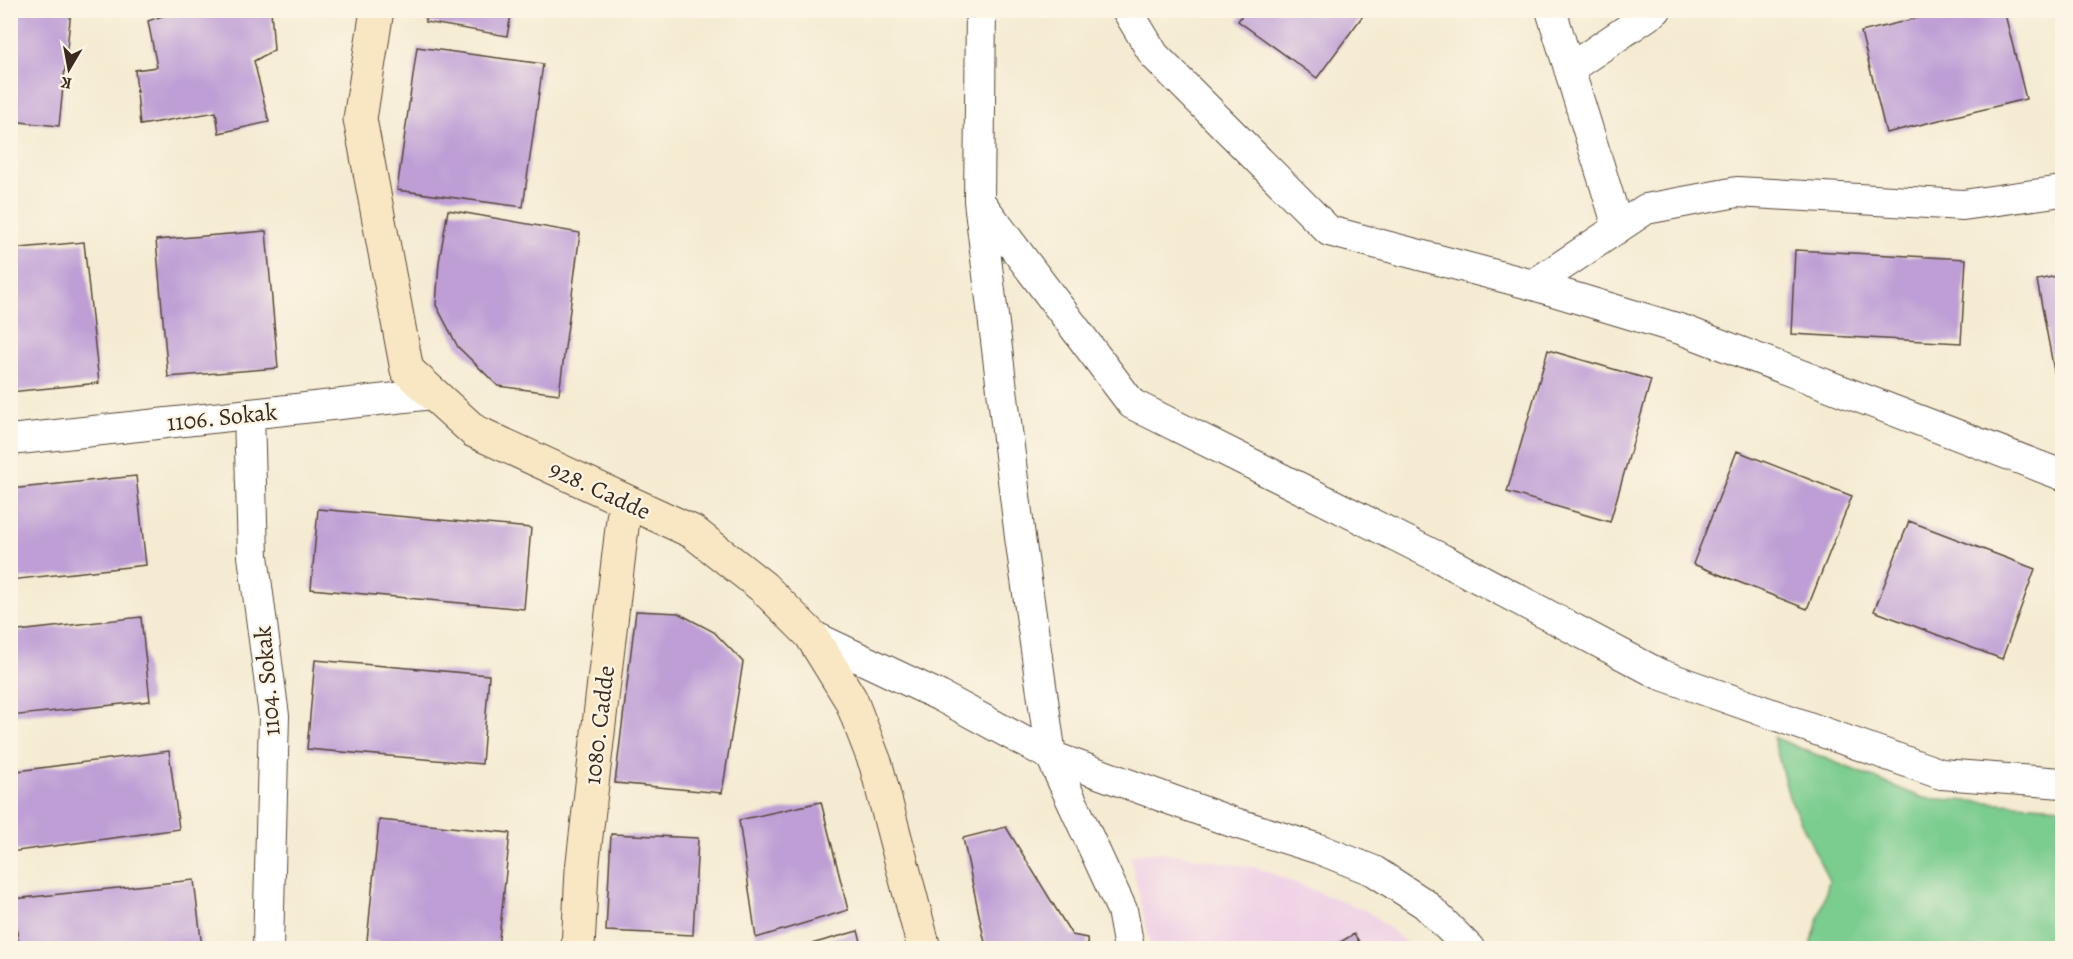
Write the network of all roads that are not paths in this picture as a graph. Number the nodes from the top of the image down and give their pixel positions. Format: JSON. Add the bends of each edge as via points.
{"nodes":[{"id":1,"x":377,"y":10,"type":"edge"},
{"id":2,"x":981,"y":10,"type":"edge"},
{"id":3,"x":1126,"y":10,"type":"edge"},
{"id":4,"x":1551,"y":10,"type":"edge"},
{"id":5,"x":1656,"y":10,"type":"edge"},
{"id":6,"x":1569,"y":69,"type":"junction"},
{"id":7,"x":2062,"y":191,"type":"edge"},
{"id":8,"x":979,"y":201,"type":"junction"},
{"id":9,"x":1618,"y":227,"type":"junction"},
{"id":10,"x":1533,"y":285,"type":"junction"},
{"id":11,"x":433,"y":394,"type":"junction"},
{"id":12,"x":249,"y":414,"type":"junction"},
{"id":13,"x":10,"y":440,"type":"edge"},
{"id":14,"x":2062,"y":475,"type":"edge"},
{"id":15,"x":625,"y":502,"type":"junction"},
{"id":16,"x":811,"y":636,"type":"junction"},
{"id":17,"x":1051,"y":756,"type":"junction"},
{"id":18,"x":2062,"y":783,"type":"edge"},
{"id":19,"x":268,"y":948,"type":"edge"},
{"id":20,"x":578,"y":948,"type":"edge"},
{"id":21,"x":924,"y":948,"type":"edge"},
{"id":22,"x":1129,"y":948,"type":"edge"},
{"id":23,"x":1469,"y":948,"type":"edge"}],
"edges":[{"from":1,"to":11,"type":"street","name":"928. Cadde","via":[[360,119],[407,370]]},
{"from":2,"to":8,"type":"street"},
{"from":3,"to":10,"type":"street","via":[[1154,55],[1329,231]]},
{"from":4,"to":6,"type":"street"},
{"from":5,"to":6,"type":"street"},
{"from":6,"to":9,"type":"street"},
{"from":7,"to":9,"type":"street","via":[[1963,205],[1737,192],[1646,209]]},
{"from":8,"to":17,"type":"street"},
{"from":8,"to":18,"type":"street","via":[[1132,404],[1659,674],[1941,774]]},
{"from":9,"to":10,"type":"street"},
{"from":10,"to":14,"type":"street","via":[[1683,330]]},
{"from":11,"to":12,"type":"street","name":"1106. Sokak"},
{"from":11,"to":15,"type":"street","name":"928. Cadde","via":[[474,431]]},
{"from":12,"to":13,"type":"street","name":"1106. Sokak"},
{"from":12,"to":19,"type":"street","name":"1104. Sokak","via":[[253,556],[274,716]]},
{"from":15,"to":16,"type":"street","name":"928. Cadde","via":[[693,532],[763,587]]},
{"from":15,"to":20,"type":"street","name":"1080. Cadde","via":[[582,870]]},
{"from":16,"to":17,"type":"street","via":[[940,696]]},
{"from":16,"to":21,"type":"street","name":"928. Cadde","via":[[851,700],[876,765]]},
{"from":17,"to":22,"type":"street","via":[[1122,910]]},
{"from":17,"to":23,"type":"street","via":[[1374,871],[1425,904]]}]}
